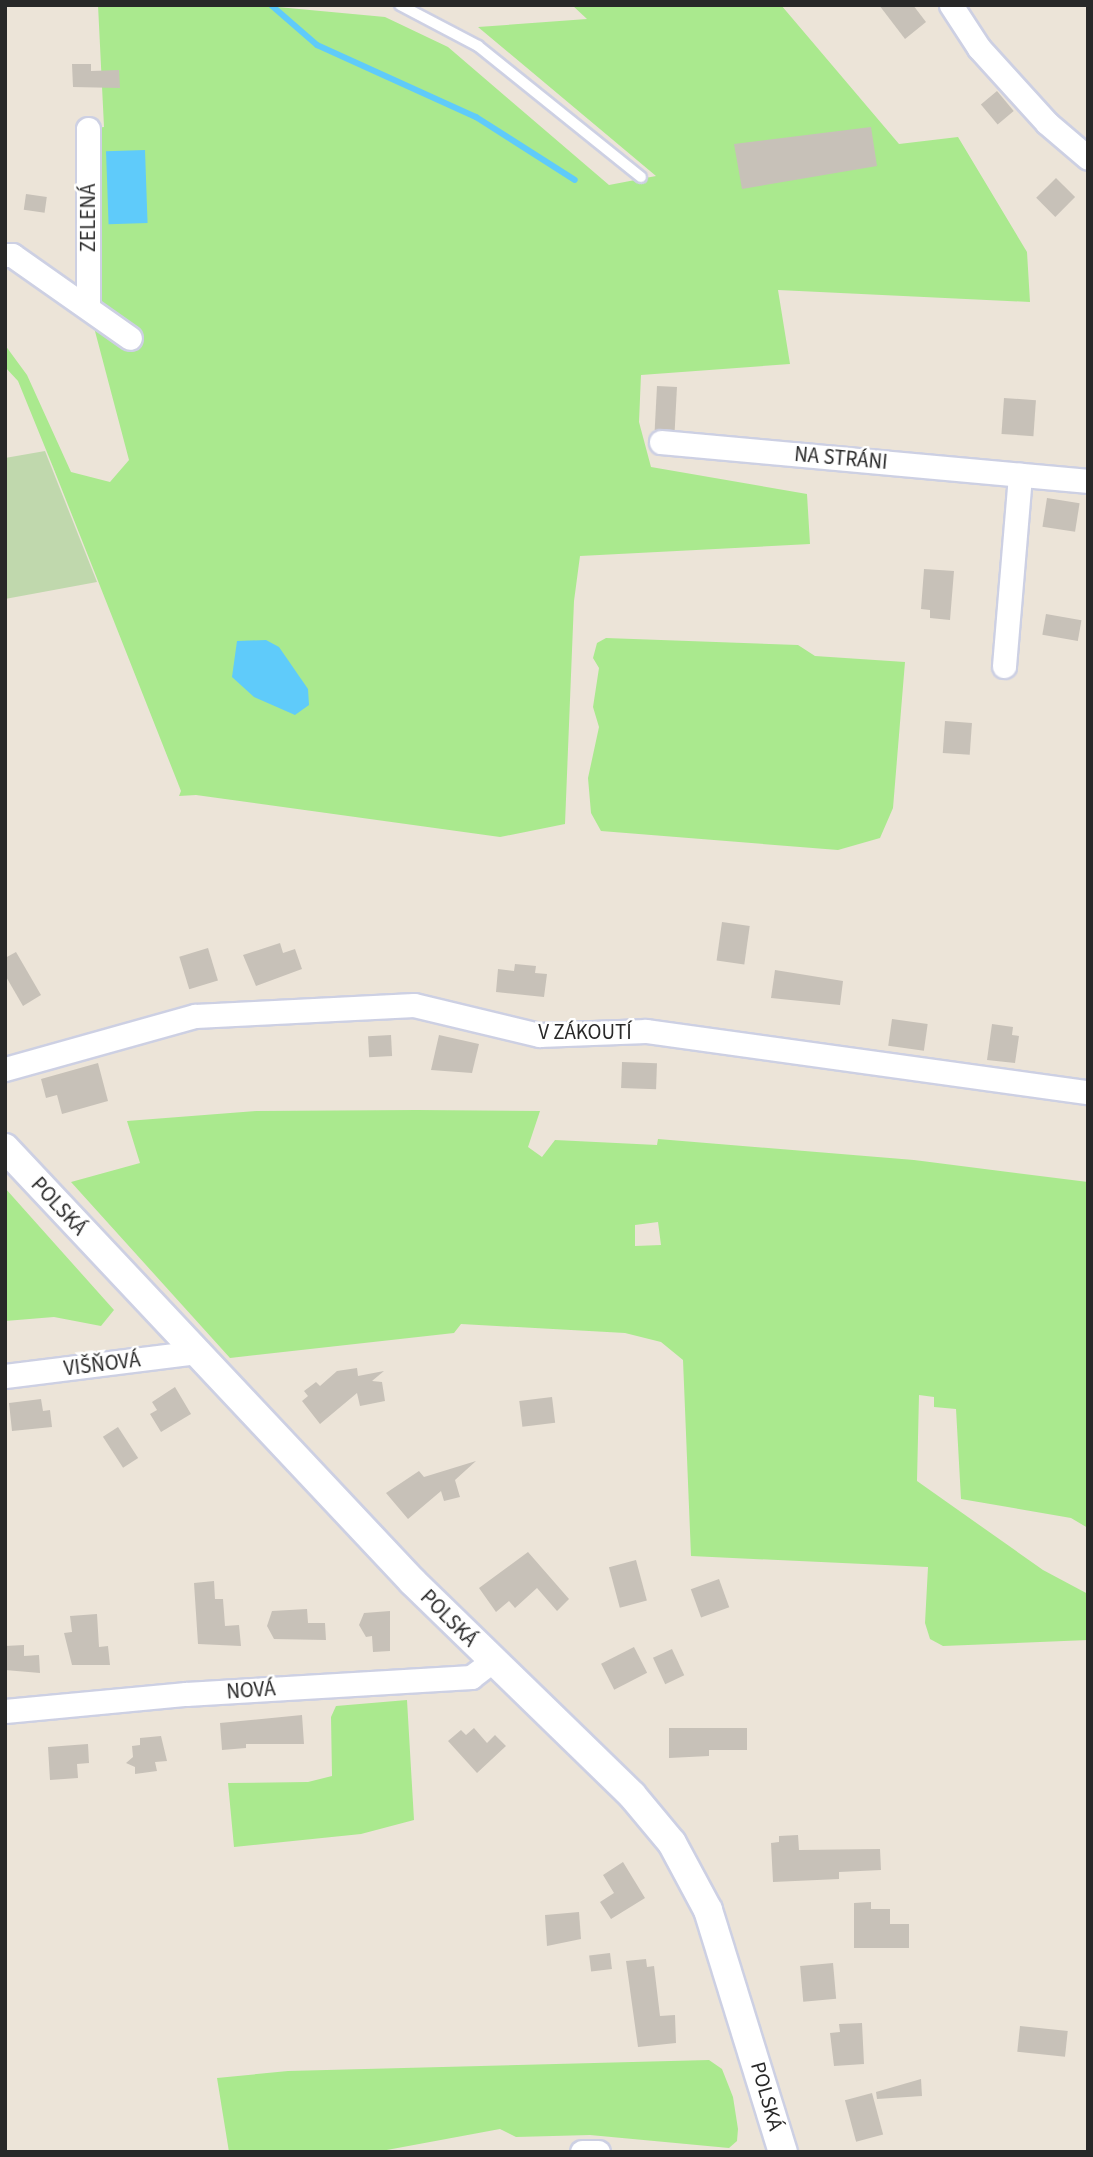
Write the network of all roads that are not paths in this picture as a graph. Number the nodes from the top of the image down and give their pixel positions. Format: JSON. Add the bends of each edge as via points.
{"nodes":[{"id":1,"x":400,"y":5,"type":"edge"},
{"id":2,"x":951,"y":5,"type":"edge"},
{"id":3,"x":88,"y":129,"type":"dead end"},
{"id":4,"x":1088,"y":159,"type":"edge"},
{"id":5,"x":641,"y":177,"type":"dead end"},
{"id":6,"x":5,"y":255,"type":"edge"},
{"id":7,"x":88,"y":306,"type":"junction"},
{"id":8,"x":130,"y":338,"type":"dead end"},
{"id":9,"x":661,"y":442,"type":"dead end"},
{"id":10,"x":1020,"y":475,"type":"junction"},
{"id":11,"x":1088,"y":481,"type":"edge"},
{"id":12,"x":1003,"y":666,"type":"dead end"},
{"id":13,"x":5,"y":1069,"type":"edge"},
{"id":14,"x":1088,"y":1093,"type":"edge"},
{"id":15,"x":5,"y":1148,"type":"edge"},
{"id":16,"x":199,"y":1352,"type":"junction"},
{"id":17,"x":5,"y":1376,"type":"edge"},
{"id":18,"x":492,"y":1661,"type":"junction"},
{"id":19,"x":5,"y":1711,"type":"edge"},
{"id":20,"x":582,"y":2152,"type":"edge"},
{"id":21,"x":598,"y":2152,"type":"edge"},
{"id":22,"x":783,"y":2152,"type":"edge"}],
"edges":[{"from":1,"to":5,"type":"lane","via":[[478,46]]},
{"from":2,"to":4,"type":"street","via":[[979,48],[1047,123]]},
{"from":3,"to":7,"type":"street","name":"ZELENÁ"},
{"from":6,"to":7,"type":"street"},
{"from":7,"to":8,"type":"street"},
{"from":9,"to":10,"type":"street","name":"NA STRÁNI"},
{"from":10,"to":11,"type":"street","name":"NA STRÁNI"},
{"from":10,"to":12,"type":"street"},
{"from":13,"to":14,"type":"street","name":"V ZÁKOUTÍ","via":[[195,1016],[414,1005],[539,1035],[646,1031]]},
{"from":15,"to":16,"type":"street","name":"POLSKÁ"},
{"from":16,"to":17,"type":"street","name":"VIŠŇOVÁ"},
{"from":16,"to":18,"type":"street","name":"POLSKÁ"},
{"from":18,"to":19,"type":"street","name":"NOVÁ","via":[[471,1677],[186,1694]]},
{"from":18,"to":22,"type":"street","name":"POLSKÁ","via":[[632,1795],[671,1843],[708,1910]]},
{"from":20,"to":21,"type":"street"}]}
